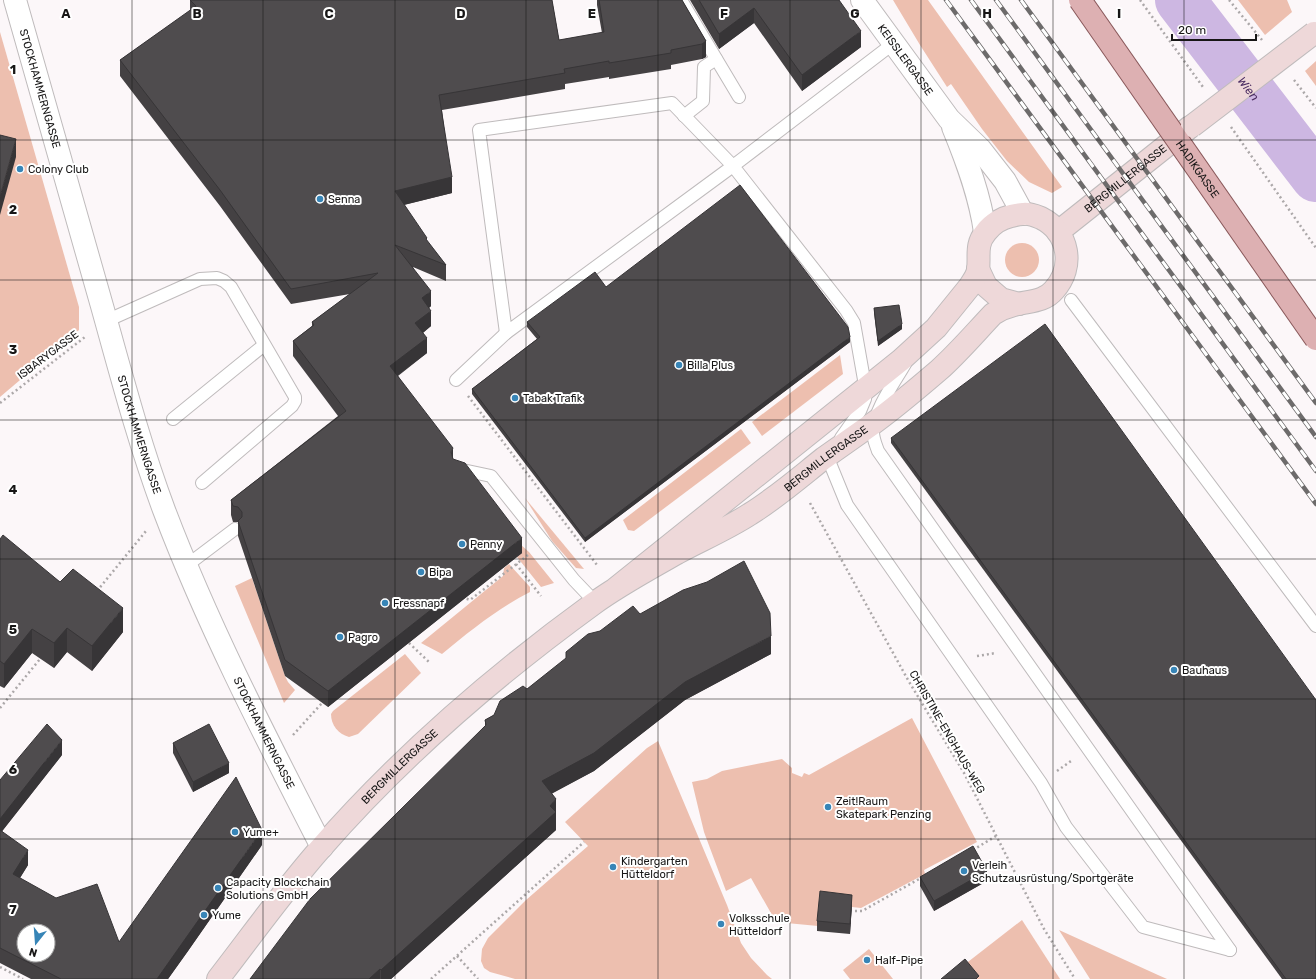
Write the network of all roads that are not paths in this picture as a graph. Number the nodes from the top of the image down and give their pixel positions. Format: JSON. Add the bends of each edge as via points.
{"nodes":[{"id":1,"x":15,"y":0,"type":"edge"},
{"id":2,"x":681,"y":0,"type":"edge"},
{"id":3,"x":862,"y":0,"type":"edge"},
{"id":4,"x":1080,"y":0,"type":"edge"},
{"id":5,"x":1315,"y":32,"type":"edge"},
{"id":6,"x":894,"y":43,"type":"junction"},
{"id":7,"x":716,"y":59,"type":"junction"},
{"id":8,"x":739,"y":97,"type":"dead end"},
{"id":9,"x":684,"y":116,"type":"junction"},
{"id":10,"x":950,"y":119,"type":"junction"},
{"id":11,"x":733,"y":166,"type":"junction"},
{"id":12,"x":1023,"y":214,"type":"junction"},
{"id":13,"x":985,"y":232,"type":"junction"},
{"id":14,"x":1058,"y":232,"type":"junction"},
{"id":15,"x":978,"y":269,"type":"junction"},
{"id":16,"x":1070,"y":300,"type":"dead end"},
{"id":17,"x":1019,"y":304,"type":"junction"},
{"id":18,"x":106,"y":321,"type":"junction"},
{"id":19,"x":506,"y":332,"type":"junction"},
{"id":20,"x":1316,"y":339,"type":"edge"},
{"id":21,"x":264,"y":345,"type":"junction"},
{"id":22,"x":914,"y":349,"type":"junction"},
{"id":23,"x":456,"y":380,"type":"road end"},
{"id":24,"x":865,"y":388,"type":"junction"},
{"id":25,"x":173,"y":419,"type":"dead end"},
{"id":26,"x":876,"y":422,"type":"junction"},
{"id":27,"x":827,"y":456,"type":"junction"},
{"id":28,"x":458,"y":469,"type":"edge"},
{"id":29,"x":202,"y":482,"type":"dead end"},
{"id":30,"x":235,"y":529,"type":"edge"},
{"id":31,"x":186,"y":566,"type":"junction"},
{"id":32,"x":614,"y":589,"type":"junction"},
{"id":33,"x":595,"y":602,"type":"junction"},
{"id":34,"x":1316,"y":626,"type":"edge"},
{"id":35,"x":322,"y":847,"type":"junction"},
{"id":36,"x":218,"y":979,"type":"edge"}],
"edges":[{"from":1,"to":18,"type":"street","name":"STOCKHAMMERNGASSE"},
{"from":2,"to":7,"type":"lane"},
{"from":3,"to":6,"type":"street","name":"KEISSLERGASSE"},
{"from":4,"to":20,"type":"main road","name":"HADIKGASSE","bridge":true},
{"from":5,"to":14,"type":"main road","name":"BERGMILLERGASSE","bridge":true},
{"from":6,"to":10,"type":"street","name":"KEISSLERGASSE"},
{"from":6,"to":11,"type":"lane"},
{"from":7,"to":8,"type":"lane"},
{"from":7,"to":9,"type":"lane","via":[[704,67],[703,101]]},
{"from":9,"to":11,"type":"lane"},
{"from":9,"to":19,"type":"lane","via":[[672,103],[479,130]]},
{"from":10,"to":12,"type":"street","name":"KEISSLERGASSE","via":[[980,149],[1005,181]]},
{"from":10,"to":13,"type":"street","name":"KEISSLERGASSE","via":[[976,190]]},
{"from":11,"to":19,"type":"lane"},
{"from":11,"to":24,"type":"lane","via":[[852,319]]},
{"from":12,"to":13,"type":"main road","name":"BERGMILLERGASSE","via":[[1002,218]]},
{"from":12,"to":14,"type":"main road","name":"BERGMILLERGASSE","via":[[1049,222]]},
{"from":13,"to":15,"type":"main road","name":"BERGMILLERGASSE","via":[[978,250]]},
{"from":14,"to":17,"type":"main road","name":"BERGMILLERGASSE","via":[[1066,246],[1067,262],[1063,278],[1054,291],[1038,301]]},
{"from":15,"to":17,"type":"main road","name":"BERGMILLERGASSE","via":[[986,286],[1001,298]]},
{"from":15,"to":22,"type":"main road","name":"BERGMILLERGASSE","via":[[976,277],[963,296]]},
{"from":16,"to":34,"type":"lane"},
{"from":17,"to":26,"type":"main road","name":"BERGMILLERGASSE","via":[[1002,308],[993,314],[942,367]]},
{"from":18,"to":21,"type":"lane","via":[[200,279],[218,278],[230,287]]},
{"from":18,"to":31,"type":"street","name":"STOCKHAMMERNGASSE","via":[[139,436]]},
{"from":19,"to":23,"type":"lane"},
{"from":21,"to":25,"type":"lane"},
{"from":21,"to":29,"type":"lane","via":[[295,401]]},
{"from":22,"to":24,"type":"main road","name":"BERGMILLERGASSE"},
{"from":22,"to":26,"type":"lane","via":[[890,389]]},
{"from":24,"to":27,"type":"lane","via":[[865,399],[860,411]]},
{"from":24,"to":32,"type":"main road","name":"BERGMILLERGASSE"},
{"from":26,"to":27,"type":"main road","name":"BERGMILLERGASSE"},
{"from":26,"to":27,"type":"lane","via":[[874,440],[884,461],[1230,950],[1143,927],[1066,827],[1040,783],[847,505]]},
{"from":27,"to":32,"type":"main road","name":"BERGMILLERGASSE","via":[[751,514]]},
{"from":28,"to":33,"type":"lane","via":[[491,476],[570,575]]},
{"from":30,"to":31,"type":"lane"},
{"from":31,"to":35,"type":"street","name":"STOCKHAMMERNGASSE","via":[[237,680]]},
{"from":32,"to":33,"type":"main road","name":"BERGMILLERGASSE"},
{"from":33,"to":35,"type":"main road","name":"BERGMILLERGASSE","via":[[461,707],[419,746]]},
{"from":35,"to":36,"type":"main road","name":"BERGMILLERGASSE"}]}
